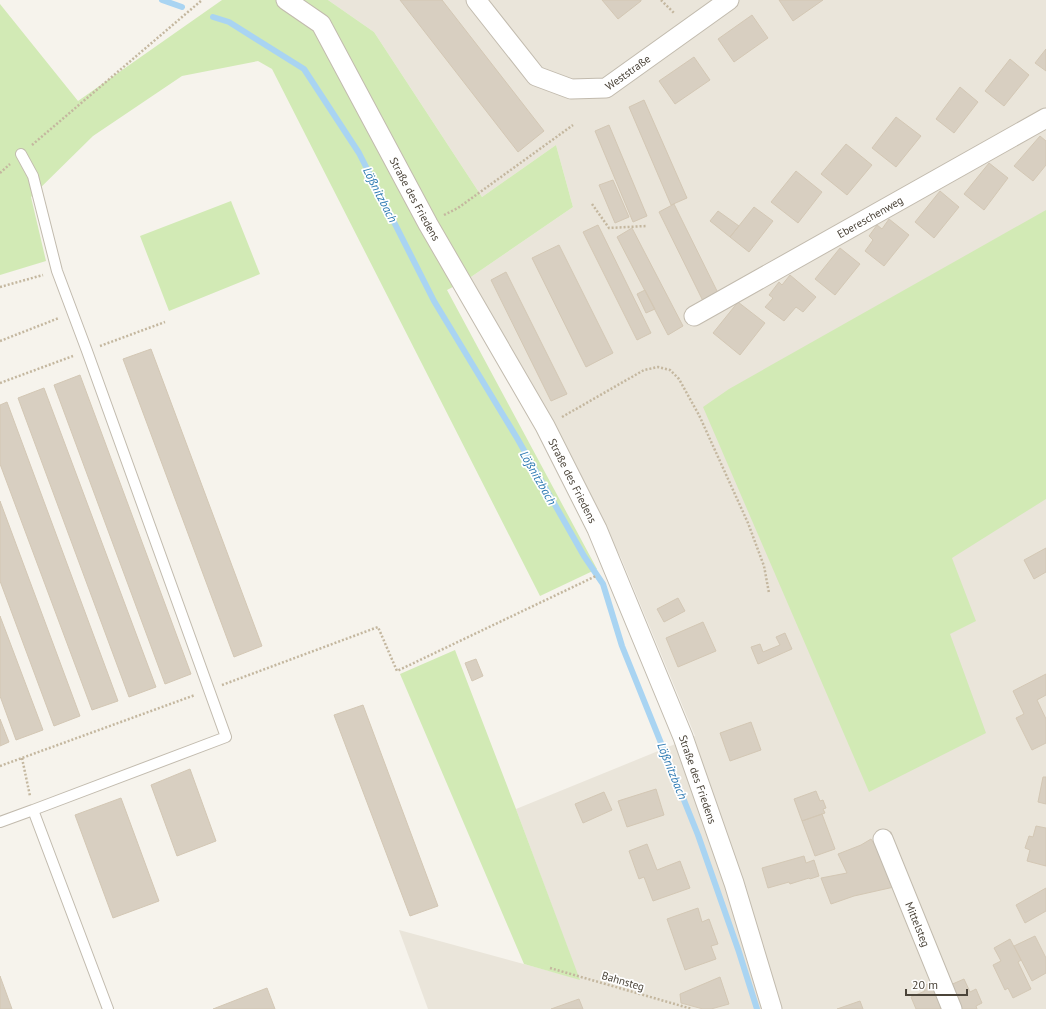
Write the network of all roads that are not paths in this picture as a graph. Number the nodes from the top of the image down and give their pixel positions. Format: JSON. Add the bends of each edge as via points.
{"nodes":[{"id":1,"x":286,"y":0,"type":"edge"},
{"id":2,"x":476,"y":0,"type":"edge"},
{"id":3,"x":729,"y":0,"type":"edge"},
{"id":4,"x":1046,"y":118,"type":"edge"},
{"id":5,"x":21,"y":154,"type":"road end"},
{"id":6,"x":694,"y":316,"type":"dead end"},
{"id":7,"x":33,"y":810,"type":"junction"},
{"id":8,"x":0,"y":822,"type":"edge"},
{"id":9,"x":883,"y":839,"type":"dead end"},
{"id":10,"x":108,"y":1009,"type":"edge"},
{"id":11,"x":772,"y":1009,"type":"edge"},
{"id":12,"x":952,"y":1009,"type":"edge"}],
"edges":[{"from":1,"to":11,"type":"street","name":"Straße des Friedens","via":[[321,24],[428,224],[546,426],[597,529],[683,737],[734,883]]},
{"from":2,"to":3,"type":"street","name":"Weststraße","via":[[536,76],[571,89],[606,88]]},
{"from":4,"to":6,"type":"street","name":"Ebereschenweg"},
{"from":5,"to":7,"type":"lane","via":[[33,176],[57,271],[226,737]]},
{"from":7,"to":8,"type":"lane"},
{"from":7,"to":10,"type":"lane"},
{"from":9,"to":12,"type":"street","name":"Mittelsteg"}]}
